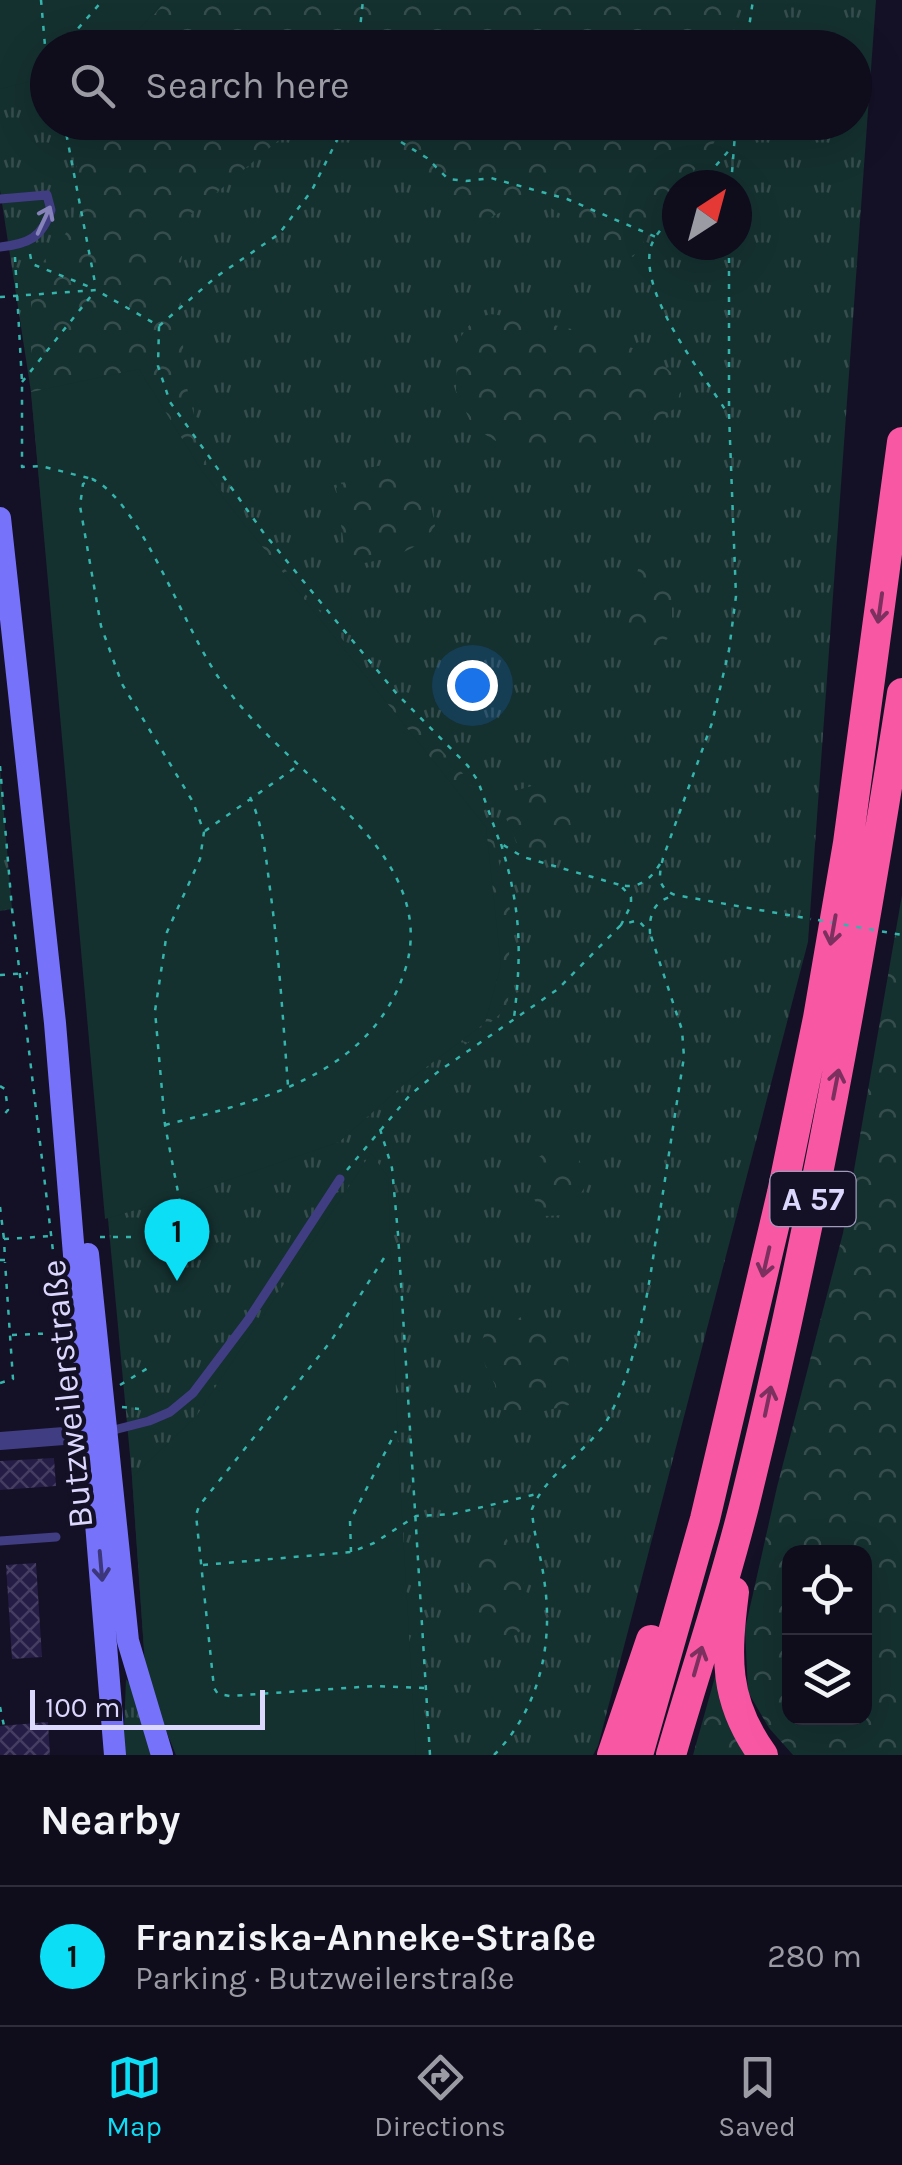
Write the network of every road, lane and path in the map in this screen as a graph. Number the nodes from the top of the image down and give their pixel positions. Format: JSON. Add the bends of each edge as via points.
{"nodes":[{"id":1,"x":41,"y":0,"type":"edge"},
{"id":2,"x":103,"y":0,"type":"edge"},
{"id":3,"x":363,"y":0,"type":"edge"},
{"id":4,"x":753,"y":0,"type":"edge"},
{"id":5,"x":43,"y":30,"type":"edge"},
{"id":6,"x":77,"y":30,"type":"edge"},
{"id":7,"x":360,"y":30,"type":"edge"},
{"id":8,"x":749,"y":30,"type":"edge"},
{"id":9,"x":67,"y":140,"type":"edge"},
{"id":10,"x":337,"y":140,"type":"edge"},
{"id":11,"x":397,"y":140,"type":"edge"},
{"id":12,"x":734,"y":140,"type":"edge"},
{"id":13,"x":733,"y":146,"type":"junction"},
{"id":14,"x":713,"y":170,"type":"edge"},
{"id":15,"x":732,"y":170,"type":"edge"},
{"id":16,"x":0,"y":199,"type":"edge"},
{"id":17,"x":662,"y":229,"type":"edge"},
{"id":18,"x":656,"y":236,"type":"junction"},
{"id":19,"x":27,"y":243,"type":"junction"},
{"id":20,"x":14,"y":246,"type":"junction"},
{"id":21,"x":0,"y":247,"type":"edge"},
{"id":22,"x":729,"y":260,"type":"edge"},
{"id":23,"x":96,"y":290,"type":"junction"},
{"id":24,"x":17,"y":296,"type":"junction"},
{"id":25,"x":0,"y":297,"type":"edge"},
{"id":26,"x":159,"y":326,"type":"junction"},
{"id":27,"x":22,"y":382,"type":"junction"},
{"id":28,"x":729,"y":414,"type":"junction"},
{"id":29,"x":902,"y":442,"type":"edge"},
{"id":30,"x":92,"y":479,"type":"junction"},
{"id":31,"x":0,"y":518,"type":"edge"},
{"id":32,"x":9,"y":689,"type":"edge"},
{"id":33,"x":902,"y":693,"type":"edge"},
{"id":34,"x":0,"y":766,"type":"edge"},
{"id":35,"x":298,"y":766,"type":"junction"},
{"id":36,"x":250,"y":796,"type":"junction"},
{"id":37,"x":204,"y":832,"type":"junction"},
{"id":38,"x":500,"y":842,"type":"junction"},
{"id":39,"x":663,"y":858,"type":"junction"},
{"id":40,"x":620,"y":885,"type":"junction"},
{"id":41,"x":675,"y":896,"type":"junction"},
{"id":42,"x":621,"y":924,"type":"junction"},
{"id":43,"x":650,"y":933,"type":"junction"},
{"id":44,"x":902,"y":935,"type":"edge"},
{"id":45,"x":49,"y":969,"type":"junction"},
{"id":46,"x":0,"y":974,"type":"edge"},
{"id":47,"x":21,"y":974,"type":"junction"},
{"id":48,"x":514,"y":1022,"type":"junction"},
{"id":49,"x":0,"y":1086,"type":"edge"},
{"id":50,"x":288,"y":1086,"type":"junction"},
{"id":51,"x":0,"y":1119,"type":"edge"},
{"id":52,"x":164,"y":1125,"type":"junction"},
{"id":53,"x":380,"y":1129,"type":"junction"},
{"id":54,"x":340,"y":1179,"type":"joint"},
{"id":55,"x":0,"y":1207,"type":"edge"},
{"id":56,"x":182,"y":1218,"type":"dead end"},
{"id":57,"x":1,"y":1231,"type":"edge"},
{"id":58,"x":78,"y":1237,"type":"junction"},
{"id":59,"x":139,"y":1237,"type":"dead end"},
{"id":60,"x":4,"y":1240,"type":"junction"},
{"id":61,"x":384,"y":1258,"type":"dead end"},
{"id":62,"x":2,"y":1260,"type":"edge"},
{"id":63,"x":62,"y":1333,"type":"dead end"},
{"id":64,"x":10,"y":1335,"type":"junction"},
{"id":65,"x":153,"y":1365,"type":"dead end"},
{"id":66,"x":0,"y":1383,"type":"edge"},
{"id":67,"x":113,"y":1390,"type":"dead end"},
{"id":68,"x":116,"y":1402,"type":"dead end"},
{"id":69,"x":170,"y":1412,"type":"junction"},
{"id":70,"x":396,"y":1431,"type":"dead end"},
{"id":71,"x":98,"y":1432,"type":"junction"},
{"id":72,"x":0,"y":1441,"type":"edge"},
{"id":73,"x":538,"y":1493,"type":"junction"},
{"id":74,"x":746,"y":1496,"type":"junction"},
{"id":75,"x":416,"y":1516,"type":"junction"},
{"id":76,"x":56,"y":1537,"type":"dead end"},
{"id":77,"x":0,"y":1541,"type":"edge"},
{"id":78,"x":351,"y":1552,"type":"junction"},
{"id":79,"x":201,"y":1566,"type":"junction"},
{"id":80,"x":688,"y":1578,"type":"junction"},
{"id":81,"x":425,"y":1688,"type":"junction"},
{"id":82,"x":0,"y":1707,"type":"edge"},
{"id":83,"x":4,"y":1726,"type":"dead end"},
{"id":84,"x":115,"y":1755,"type":"edge"},
{"id":85,"x":162,"y":1755,"type":"edge"},
{"id":86,"x":430,"y":1755,"type":"edge"},
{"id":87,"x":494,"y":1755,"type":"edge"},
{"id":88,"x":612,"y":1755,"type":"edge"},
{"id":89,"x":638,"y":1755,"type":"edge"},
{"id":90,"x":670,"y":1755,"type":"edge"},
{"id":91,"x":763,"y":1755,"type":"edge"}],
"edges":[{"from":1,"to":5,"type":"path"},
{"from":2,"to":6,"type":"path"},
{"from":3,"to":7,"type":"path"},
{"from":4,"to":8,"type":"path"},
{"from":9,"to":23,"type":"path"},
{"from":10,"to":26,"type":"path","via":[[279,234]]},
{"from":11,"to":18,"type":"path","via":[[448,179],[510,183]]},
{"from":12,"to":13,"type":"path"},
{"from":13,"to":14,"type":"path"},
{"from":13,"to":15,"type":"path"},
{"from":19,"to":16,"type":"lane","one_way":true,"via":[[48,220],[47,194]]},
{"from":17,"to":18,"type":"path"},
{"from":18,"to":28,"type":"path","via":[[652,278],[662,309]]},
{"from":19,"to":20,"type":"lane"},
{"from":19,"to":23,"type":"path","via":[[32,264]]},
{"from":20,"to":21,"type":"lane"},
{"from":20,"to":24,"type":"path"},
{"from":22,"to":28,"type":"path"},
{"from":23,"to":24,"type":"path"},
{"from":23,"to":26,"type":"path"},
{"from":23,"to":27,"type":"path"},
{"from":24,"to":25,"type":"path"},
{"from":24,"to":27,"type":"path"},
{"from":26,"to":38,"type":"path","via":[[158,366],[170,402],[326,610],[468,766]]},
{"from":27,"to":30,"type":"path","via":[[22,466]]},
{"from":28,"to":39,"type":"path","via":[[736,596],[729,650],[712,723]]},
{"from":29,"to":80,"type":"highway","number":"A 57","one_way":true,"via":[[818,1018],[744,1360]]},
{"from":30,"to":35,"type":"path","via":[[129,510],[222,683]]},
{"from":30,"to":37,"type":"path","via":[[83,484],[80,506],[102,626],[122,684]]},
{"from":31,"to":32,"type":"main road","name":"Butzweilerstraße"},
{"from":32,"to":45,"type":"main road","name":"Butzweilerstraße"},
{"from":74,"to":33,"type":"highway","number":"A 57","one_way":true,"via":[[848,1024]]},
{"from":34,"to":47,"type":"path"},
{"from":35,"to":36,"type":"path"},
{"from":35,"to":50,"type":"path","via":[[376,846],[399,882],[410,909],[412,949],[375,1031],[318,1074]]},
{"from":36,"to":37,"type":"path"},
{"from":36,"to":50,"type":"path","via":[[266,858]]},
{"from":37,"to":52,"type":"path","via":[[160,971],[155,1010]]},
{"from":38,"to":40,"type":"path","via":[[523,857]]},
{"from":38,"to":48,"type":"path","via":[[518,906]]},
{"from":39,"to":40,"type":"path","via":[[644,882]]},
{"from":39,"to":41,"type":"path","via":[[660,884]]},
{"from":40,"to":42,"type":"path","via":[[631,897]]},
{"from":41,"to":43,"type":"path","via":[[654,908]]},
{"from":41,"to":44,"type":"path","bridge":true},
{"from":42,"to":43,"type":"path","via":[[638,920]]},
{"from":42,"to":48,"type":"path","via":[[558,989]]},
{"from":43,"to":73,"type":"path","via":[[682,1030],[684,1057],[646,1311],[610,1415]]},
{"from":45,"to":47,"type":"path"},
{"from":45,"to":58,"type":"main road","name":"Butzweilerstraße"},
{"from":46,"to":47,"type":"path"},
{"from":48,"to":53,"type":"path","via":[[439,1071]]},
{"from":49,"to":51,"type":"path","via":[[8,1110]]},
{"from":50,"to":52,"type":"path"},
{"from":52,"to":56,"type":"path"},
{"from":53,"to":54,"type":"path"},
{"from":53,"to":75,"type":"path","via":[[392,1168]]},
{"from":54,"to":69,"type":"lane","via":[[248,1320]]},
{"from":55,"to":57,"type":"path"},
{"from":57,"to":60,"type":"path"},
{"from":58,"to":59,"type":"path"},
{"from":58,"to":60,"type":"path"},
{"from":58,"to":71,"type":"main road","name":"Butzweilerstraße"},
{"from":60,"to":62,"type":"path"},
{"from":61,"to":79,"type":"path","via":[[332,1341],[198,1506]]},
{"from":62,"to":64,"type":"path"},
{"from":63,"to":64,"type":"path"},
{"from":64,"to":66,"type":"path","via":[[13,1379]]},
{"from":65,"to":67,"type":"path"},
{"from":68,"to":69,"type":"path"},
{"from":69,"to":71,"type":"lane"},
{"from":70,"to":78,"type":"path","via":[[350,1521]]},
{"from":71,"to":72,"type":"street"},
{"from":71,"to":84,"type":"main road","name":"Butzweilerstraße","one_way":true},
{"from":71,"to":85,"type":"main road","name":"Butzweilerstraße","via":[[128,1640]]},
{"from":73,"to":75,"type":"path"},
{"from":73,"to":87,"type":"path","via":[[532,1519],[548,1614],[546,1649],[530,1705]]},
{"from":90,"to":74,"type":"highway","number":"A 57","one_way":true},
{"from":74,"to":91,"type":"highway","via":[[727,1666],[738,1710]]},
{"from":75,"to":78,"type":"path"},
{"from":75,"to":81,"type":"path"},
{"from":76,"to":77,"type":"lane"},
{"from":78,"to":79,"type":"path"},
{"from":79,"to":81,"type":"path","via":[[218,1694]]},
{"from":80,"to":88,"type":"highway","via":[[650,1642]]},
{"from":80,"to":89,"type":"highway","number":"A 57"},
{"from":81,"to":86,"type":"path"},
{"from":82,"to":83,"type":"path"}]}
